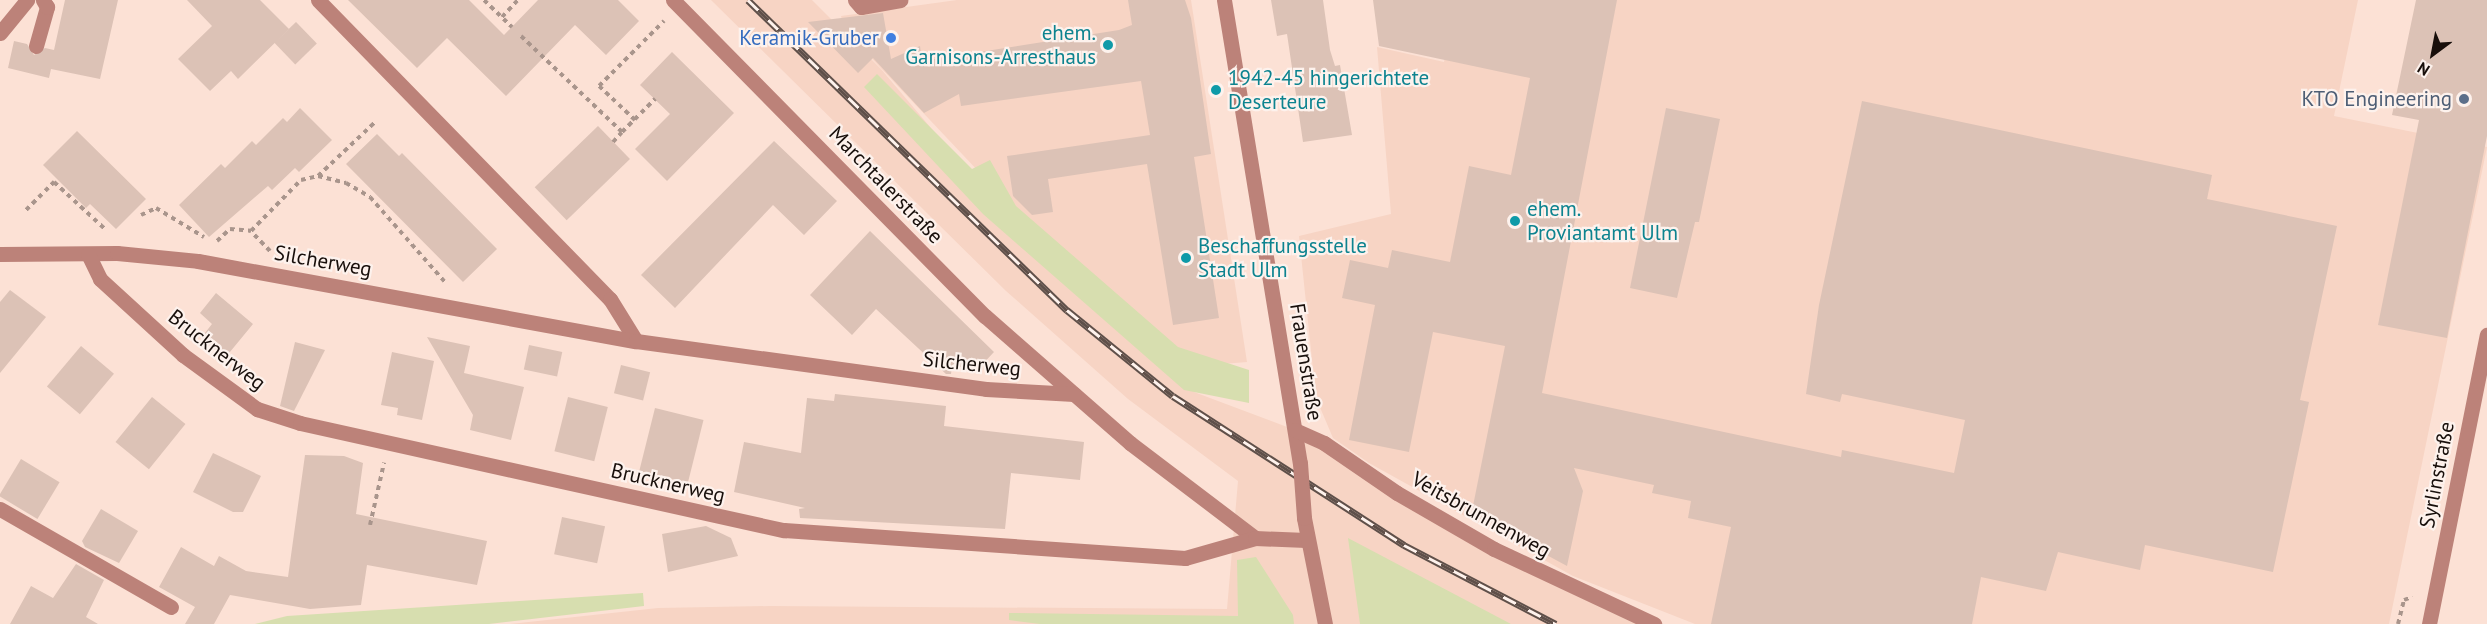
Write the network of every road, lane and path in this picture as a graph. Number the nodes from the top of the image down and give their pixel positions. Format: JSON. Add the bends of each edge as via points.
{"nodes":[{"id":1,"x":27,"y":0,"type":"edge"},
{"id":2,"x":43,"y":0,"type":"edge"},
{"id":3,"x":318,"y":0,"type":"edge"},
{"id":4,"x":484,"y":0,"type":"edge"},
{"id":5,"x":518,"y":0,"type":"edge"},
{"id":6,"x":855,"y":0,"type":"edge"},
{"id":7,"x":900,"y":0,"type":"edge"},
{"id":8,"x":1224,"y":0,"type":"edge"},
{"id":9,"x":676,"y":3,"type":"edge"},
{"id":10,"x":502,"y":17,"type":"junction"},
{"id":11,"x":512,"y":27,"type":"dead end"},
{"id":12,"x":0,"y":33,"type":"edge"},
{"id":13,"x":521,"y":36,"type":"dead end"},
{"id":14,"x":36,"y":46,"type":"dead end"},
{"id":15,"x":655,"y":99,"type":"dead end"},
{"id":16,"x":634,"y":120,"type":"junction"},
{"id":17,"x":374,"y":123,"type":"dead end"},
{"id":18,"x":622,"y":132,"type":"junction"},
{"id":19,"x":613,"y":142,"type":"dead end"},
{"id":20,"x":318,"y":176,"type":"junction"},
{"id":21,"x":26,"y":210,"type":"dead end"},
{"id":22,"x":141,"y":215,"type":"dead end"},
{"id":23,"x":251,"y":231,"type":"junction"},
{"id":24,"x":0,"y":254,"type":"edge"},
{"id":25,"x":88,"y":254,"type":"junction"},
{"id":26,"x":117,"y":254,"type":"junction"},
{"id":27,"x":279,"y":275,"type":"junction"},
{"id":28,"x":456,"y":306,"type":"junction"},
{"id":29,"x":2487,"y":335,"type":"edge"},
{"id":30,"x":636,"y":341,"type":"junction"},
{"id":31,"x":1074,"y":394,"type":"junction"},
{"id":32,"x":1296,"y":430,"type":"junction"},
{"id":33,"x":388,"y":441,"type":"junction"},
{"id":34,"x":0,"y":509,"type":"edge"},
{"id":35,"x":370,"y":525,"type":"dead end"},
{"id":36,"x":1255,"y":538,"type":"junction"},
{"id":37,"x":1306,"y":540,"type":"junction"},
{"id":38,"x":171,"y":607,"type":"dead end"},
{"id":39,"x":1325,"y":624,"type":"edge"},
{"id":40,"x":1654,"y":624,"type":"edge"},
{"id":41,"x":2429,"y":624,"type":"edge"}],
"edges":[{"from":1,"to":12,"type":"street"},
{"from":2,"to":14,"type":"street","via":[[46,7]]},
{"from":3,"to":30,"type":"street","via":[[609,299]]},
{"from":4,"to":10,"type":"path"},
{"from":5,"to":10,"type":"path"},
{"from":6,"to":7,"type":"street","via":[[861,7]]},
{"from":8,"to":32,"type":"street","name":"Frauenstraße"},
{"from":9,"to":16,"type":"path","via":[[599,86]]},
{"from":9,"to":31,"type":"street","name":"Marchtalerstraße","via":[[985,315]]},
{"from":10,"to":11,"type":"path"},
{"from":13,"to":18,"type":"path"},
{"from":15,"to":16,"type":"path"},
{"from":16,"to":18,"type":"path"},
{"from":17,"to":20,"type":"path"},
{"from":18,"to":19,"type":"path"},
{"from":20,"to":23,"type":"path","via":[[301,180]]},
{"from":20,"to":28,"type":"path","via":[[345,183],[370,197],[436,268]]},
{"from":21,"to":26,"type":"path","via":[[54,183],[110,234]]},
{"from":22,"to":23,"type":"path","via":[[156,208],[214,244],[230,229]]},
{"from":23,"to":27,"type":"path","via":[[278,259]]},
{"from":24,"to":25,"type":"street","name":"Silcherweg"},
{"from":25,"to":26,"type":"street","name":"Silcherweg"},
{"from":25,"to":33,"type":"street","name":"Brucknerweg","via":[[100,279],[167,340],[257,409],[300,423]]},
{"from":26,"to":27,"type":"street","name":"Silcherweg","via":[[198,261]]},
{"from":27,"to":28,"type":"street","name":"Silcherweg"},
{"from":28,"to":30,"type":"street","name":"Silcherweg"},
{"from":29,"to":41,"type":"street","name":"Syrlinstraße"},
{"from":30,"to":31,"type":"street","name":"Silcherweg","via":[[986,389]]},
{"from":31,"to":36,"type":"street","via":[[1130,443]]},
{"from":32,"to":37,"type":"street","name":"Frauenstraße","bridge":true},
{"from":32,"to":40,"type":"street","name":"Veitsbrunnenweg","via":[[1324,443],[1397,493],[1494,549]]},
{"from":33,"to":35,"type":"path"},
{"from":33,"to":36,"type":"street","name":"Brucknerweg","via":[[784,530],[1185,558]]},
{"from":34,"to":38,"type":"street"},
{"from":36,"to":37,"type":"street","name":"Brucknerweg"},
{"from":37,"to":39,"type":"street","name":"Frauenstraße"}]}
